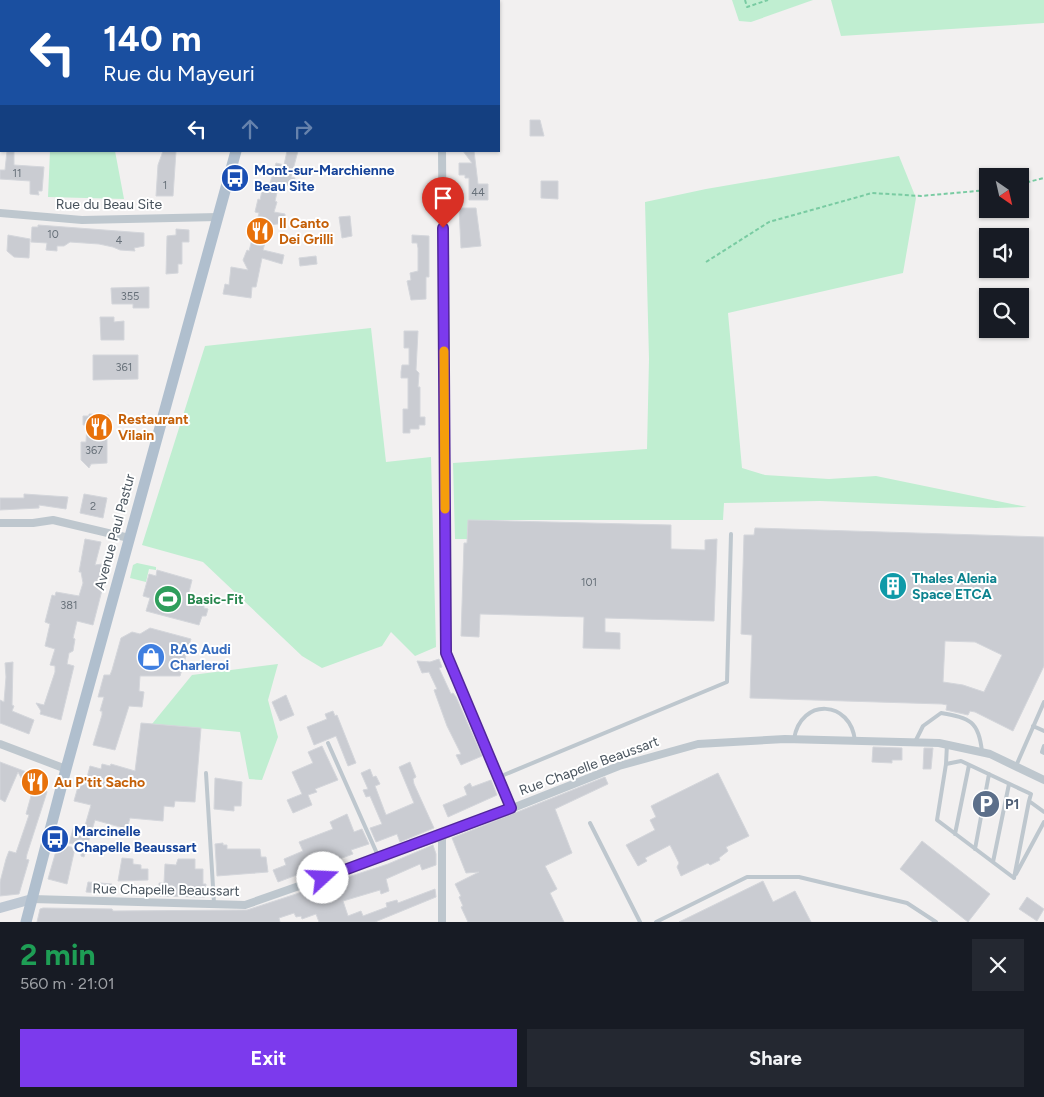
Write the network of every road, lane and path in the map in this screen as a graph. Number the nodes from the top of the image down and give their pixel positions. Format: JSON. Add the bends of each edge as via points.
{"nodes":[{"id":1,"x":745,"y":0,"type":"edge"},
{"id":2,"x":768,"y":0,"type":"edge"},
{"id":3,"x":236,"y":152,"type":"edge"},
{"id":4,"x":442,"y":152,"type":"edge"},
{"id":5,"x":1044,"y":178,"type":"edge"},
{"id":6,"x":1029,"y":182,"type":"edge"},
{"id":7,"x":979,"y":191,"type":"edge"},
{"id":8,"x":0,"y":213,"type":"edge"},
{"id":9,"x":218,"y":217,"type":"junction"},
{"id":10,"x":706,"y":262,"type":"dead end"},
{"id":11,"x":0,"y":523,"type":"edge"},
{"id":12,"x":731,"y":534,"type":"dead end"},
{"id":13,"x":129,"y":538,"type":"junction"},
{"id":14,"x":1044,"y":704,"type":"edge"},
{"id":15,"x":1034,"y":726,"type":"junction"},
{"id":16,"x":1044,"y":731,"type":"edge"},
{"id":17,"x":794,"y":739,"type":"junction"},
{"id":18,"x":855,"y":740,"type":"junction"},
{"id":19,"x":915,"y":742,"type":"junction"},
{"id":20,"x":328,"y":743,"type":"dead end"},
{"id":21,"x":0,"y":744,"type":"edge"},
{"id":22,"x":947,"y":744,"type":"junction"},
{"id":23,"x":1044,"y":746,"type":"edge"},
{"id":24,"x":982,"y":752,"type":"junction"},
{"id":25,"x":1044,"y":753,"type":"edge"},
{"id":26,"x":946,"y":764,"type":"junction"},
{"id":27,"x":969,"y":765,"type":"junction"},
{"id":28,"x":1016,"y":767,"type":"junction"},
{"id":29,"x":66,"y":768,"type":"junction"},
{"id":30,"x":206,"y":773,"type":"dead end"},
{"id":31,"x":989,"y":774,"type":"junction"},
{"id":32,"x":499,"y":777,"type":"junction"},
{"id":33,"x":1044,"y":780,"type":"edge"},
{"id":34,"x":1009,"y":784,"type":"junction"},
{"id":35,"x":1029,"y":801,"type":"junction"},
{"id":36,"x":511,"y":808,"type":"junction"},
{"id":37,"x":1044,"y":812,"type":"edge"},
{"id":38,"x":1044,"y":822,"type":"edge"},
{"id":39,"x":590,"y":823,"type":"dead end"},
{"id":40,"x":955,"y":834,"type":"junction"},
{"id":41,"x":442,"y":836,"type":"junction"},
{"id":42,"x":975,"y":849,"type":"junction"},
{"id":43,"x":379,"y":858,"type":"junction"},
{"id":44,"x":993,"y":862,"type":"junction"},
{"id":45,"x":1014,"y":878,"type":"junction"},
{"id":46,"x":32,"y":899,"type":"junction"},
{"id":47,"x":214,"y":904,"type":"junction"},
{"id":48,"x":0,"y":908,"type":"edge"},
{"id":49,"x":26,"y":922,"type":"edge"},
{"id":50,"x":442,"y":922,"type":"edge"},
{"id":51,"x":640,"y":922,"type":"edge"},
{"id":52,"x":656,"y":922,"type":"edge"},
{"id":53,"x":936,"y":922,"type":"edge"}],
"edges":[{"from":1,"to":2,"type":"path","via":[[747,7]]},
{"from":3,"to":9,"type":"main road","name":"Avenue Paul Pastur"},
{"from":4,"to":32,"type":"street","via":[[446,653]]},
{"from":5,"to":6,"type":"path"},
{"from":7,"to":10,"type":"path","via":[[921,196],[872,193],[769,222]]},
{"from":8,"to":9,"type":"street","name":"Rue du Beau Site","via":[[82,220]]},
{"from":9,"to":13,"type":"main road","name":"Avenue Paul Pastur"},
{"from":11,"to":13,"type":"street","via":[[53,520]]},
{"from":12,"to":32,"type":"lane","via":[[727,682]]},
{"from":13,"to":29,"type":"main road","name":"Avenue Paul Pastur"},
{"from":14,"to":15,"type":"lane"},
{"from":15,"to":16,"type":"lane"},
{"from":15,"to":28,"type":"lane"},
{"from":17,"to":18,"type":"street","name":"Rue Chapelle Beaussart"},
{"from":17,"to":18,"type":"lane","via":[[796,728],[804,716],[818,708],[834,709],[848,721]]},
{"from":17,"to":36,"type":"street","name":"Rue Chapelle Beaussart","via":[[740,740],[690,746],[619,766]]},
{"from":18,"to":19,"type":"street","name":"Rue Chapelle Beaussart"},
{"from":19,"to":22,"type":"street","name":"Rue Chapelle Beaussart"},
{"from":19,"to":24,"type":"lane","via":[[923,726],[941,713],[965,717],[980,733]]},
{"from":20,"to":43,"type":"lane"},
{"from":21,"to":29,"type":"street"},
{"from":22,"to":24,"type":"street","name":"Rue Chapelle Beaussart"},
{"from":22,"to":26,"type":"lane"},
{"from":23,"to":25,"type":"lane"},
{"from":24,"to":28,"type":"street","name":"Rue Chapelle Beaussart"},
{"from":26,"to":27,"type":"lane","via":[[961,761]]},
{"from":26,"to":40,"type":"lane","via":[[937,820]]},
{"from":27,"to":31,"type":"lane"},
{"from":27,"to":40,"type":"lane"},
{"from":28,"to":33,"type":"street","name":"Rue Chapelle Beaussart"},
{"from":29,"to":46,"type":"main road","name":"Avenue Paul Pastur"},
{"from":30,"to":47,"type":"lane"},
{"from":31,"to":34,"type":"lane"},
{"from":31,"to":42,"type":"lane"},
{"from":32,"to":36,"type":"street"},
{"from":34,"to":35,"type":"lane","via":[[1031,794]]},
{"from":34,"to":44,"type":"lane"},
{"from":35,"to":37,"type":"lane"},
{"from":35,"to":45,"type":"lane"},
{"from":36,"to":41,"type":"street","name":"Rue Chapelle Beaussart"},
{"from":38,"to":45,"type":"lane"},
{"from":39,"to":51,"type":"lane"},
{"from":40,"to":42,"type":"lane"},
{"from":41,"to":43,"type":"street","name":"Rue Chapelle Beaussart"},
{"from":41,"to":50,"type":"street"},
{"from":42,"to":44,"type":"lane"},
{"from":43,"to":47,"type":"street","name":"Rue Chapelle Beaussart","via":[[245,905]]},
{"from":44,"to":45,"type":"lane"},
{"from":46,"to":47,"type":"street","name":"Rue Chapelle Beaussart"},
{"from":46,"to":48,"type":"street"},
{"from":46,"to":49,"type":"main road","name":"Avenue Paul Pastur"},
{"from":52,"to":53,"type":"lane","via":[[747,877],[799,877],[907,903]]}]}
